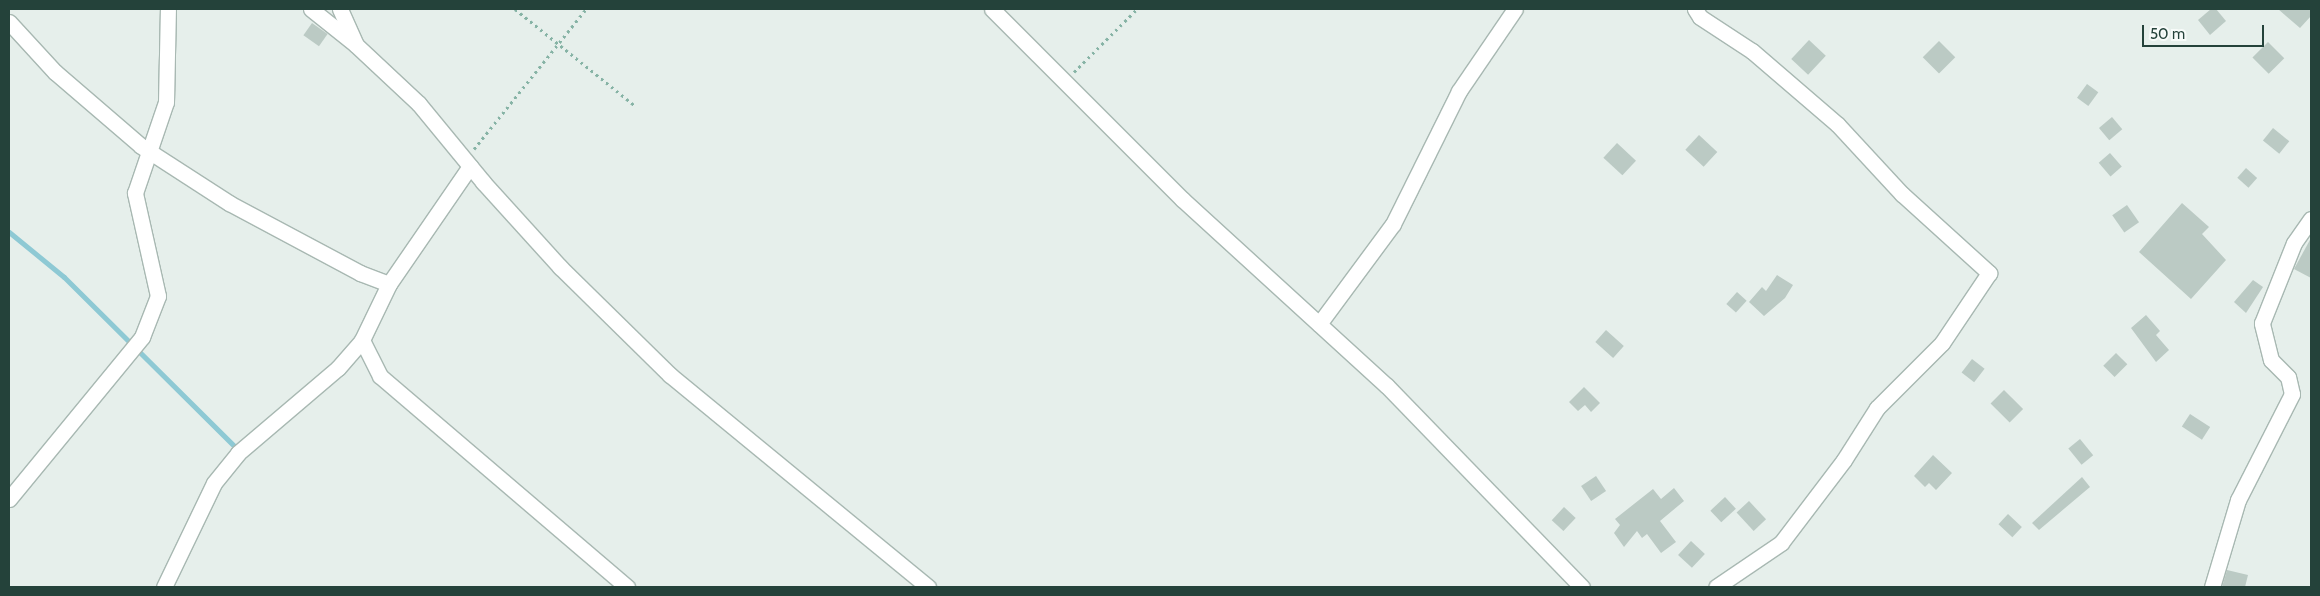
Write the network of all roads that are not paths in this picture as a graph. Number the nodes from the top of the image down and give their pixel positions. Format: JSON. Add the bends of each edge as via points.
{"nodes":[{"id":1,"x":168,"y":9,"type":"edge"},
{"id":2,"x":311,"y":9,"type":"edge"},
{"id":3,"x":340,"y":9,"type":"edge"},
{"id":4,"x":992,"y":9,"type":"edge"},
{"id":5,"x":1515,"y":9,"type":"edge"},
{"id":6,"x":1694,"y":9,"type":"edge"},
{"id":7,"x":9,"y":22,"type":"edge"},
{"id":8,"x":356,"y":45,"type":"junction"},
{"id":9,"x":151,"y":152,"type":"junction"},
{"id":10,"x":468,"y":163,"type":"junction"},
{"id":11,"x":2311,"y":219,"type":"edge"},
{"id":12,"x":389,"y":284,"type":"junction"},
{"id":13,"x":1319,"y":324,"type":"junction"},
{"id":14,"x":362,"y":340,"type":"junction"},
{"id":15,"x":9,"y":499,"type":"edge"},
{"id":16,"x":164,"y":587,"type":"edge"},
{"id":17,"x":627,"y":587,"type":"edge"},
{"id":18,"x":928,"y":587,"type":"edge"},
{"id":19,"x":1582,"y":587,"type":"edge"},
{"id":20,"x":1716,"y":587,"type":"edge"},
{"id":21,"x":2212,"y":587,"type":"edge"}],
"edges":[{"from":1,"to":9,"type":"street","via":[[166,102]]},
{"from":2,"to":8,"type":"street"},
{"from":3,"to":8,"type":"street"},
{"from":4,"to":13,"type":"street","via":[[1182,199]]},
{"from":5,"to":13,"type":"street","via":[[1459,91],[1393,224]]},
{"from":6,"to":20,"type":"street","via":[[1752,51],[1838,125],[1902,194],[1989,273],[1942,342],[1877,408],[1844,460],[1781,543]]},
{"from":7,"to":9,"type":"street","via":[[55,72]]},
{"from":8,"to":10,"type":"street","via":[[419,104]]},
{"from":9,"to":12,"type":"street","via":[[229,203],[360,274]]},
{"from":9,"to":15,"type":"street","via":[[134,193],[158,296],[142,337]]},
{"from":10,"to":12,"type":"street"},
{"from":10,"to":18,"type":"street","via":[[560,267],[670,375]]},
{"from":11,"to":21,"type":"street","via":[[2294,243],[2262,323],[2271,360],[2288,377],[2292,394],[2238,500]]},
{"from":12,"to":14,"type":"street"},
{"from":13,"to":19,"type":"street","via":[[1387,386]]},
{"from":14,"to":16,"type":"street","via":[[338,368],[238,453],[214,483]]},
{"from":14,"to":17,"type":"street","via":[[380,376]]}]}
